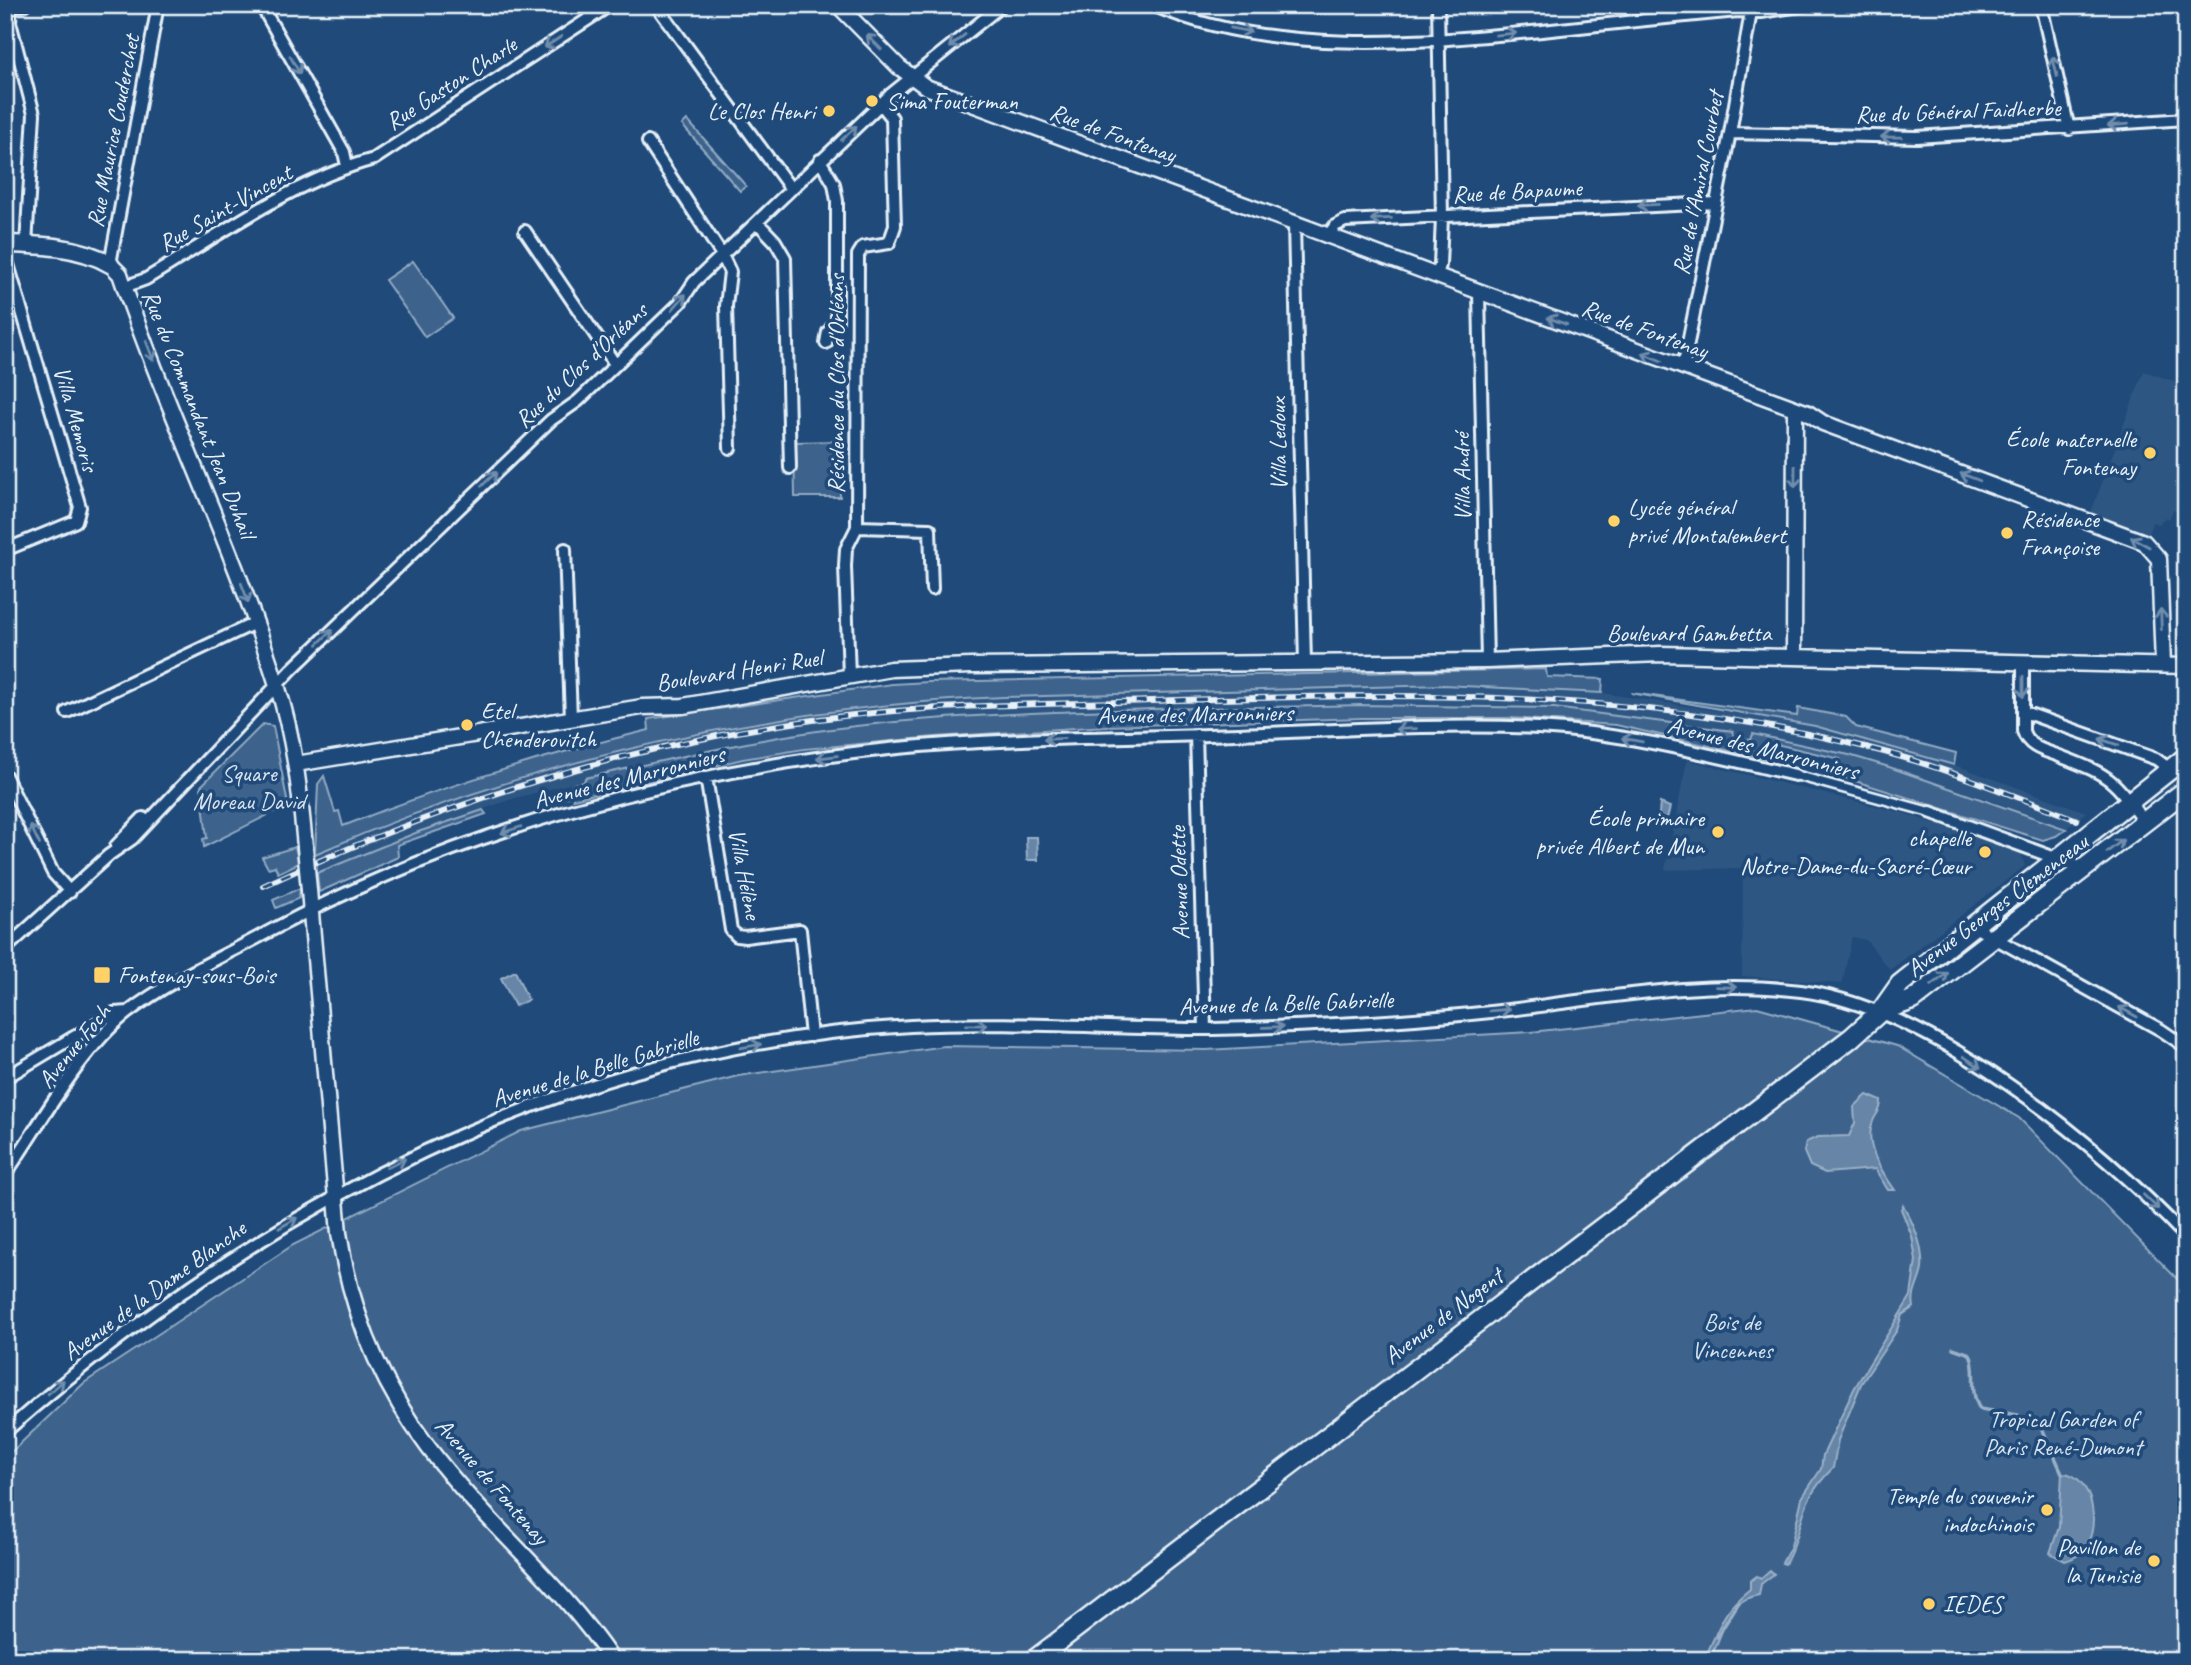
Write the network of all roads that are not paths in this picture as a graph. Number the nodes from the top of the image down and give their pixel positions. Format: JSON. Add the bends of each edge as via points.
{"nodes":[{"id":1,"x":24,"y":5,"type":"edge"},
{"id":2,"x":158,"y":5,"type":"edge"},
{"id":3,"x":261,"y":5,"type":"edge"},
{"id":4,"x":610,"y":5,"type":"edge"},
{"id":5,"x":656,"y":5,"type":"edge"},
{"id":6,"x":838,"y":5,"type":"edge"},
{"id":7,"x":1152,"y":5,"type":"edge"},
{"id":8,"x":1438,"y":5,"type":"edge"},
{"id":9,"x":1806,"y":5,"type":"edge"},
{"id":10,"x":2041,"y":5,"type":"edge"},
{"id":11,"x":8,"y":6,"type":"edge"},
{"id":12,"x":997,"y":7,"type":"edge"},
{"id":13,"x":1751,"y":8,"type":"edge"},
{"id":14,"x":1438,"y":41,"type":"junction"},
{"id":15,"x":912,"y":77,"type":"junction"},
{"id":16,"x":880,"y":103,"type":"junction"},
{"id":17,"x":2186,"y":119,"type":"edge"},
{"id":18,"x":2069,"y":129,"type":"junction"},
{"id":19,"x":1730,"y":134,"type":"junction"},
{"id":20,"x":648,"y":142,"type":"dead end"},
{"id":21,"x":820,"y":160,"type":"junction"},
{"id":22,"x":347,"y":166,"type":"junction"},
{"id":23,"x":790,"y":189,"type":"junction"},
{"id":24,"x":1716,"y":203,"type":"junction"},
{"id":25,"x":1441,"y":217,"type":"junction"},
{"id":26,"x":757,"y":222,"type":"junction"},
{"id":27,"x":1294,"y":225,"type":"junction"},
{"id":28,"x":525,"y":231,"type":"dead end"},
{"id":29,"x":1328,"y":237,"type":"junction"},
{"id":30,"x":5,"y":244,"type":"edge"},
{"id":31,"x":26,"y":245,"type":"junction"},
{"id":32,"x":5,"y":254,"type":"edge"},
{"id":33,"x":722,"y":255,"type":"junction"},
{"id":34,"x":110,"y":264,"type":"junction"},
{"id":35,"x":1437,"y":275,"type":"junction"},
{"id":36,"x":124,"y":287,"type":"junction"},
{"id":37,"x":1479,"y":293,"type":"junction"},
{"id":38,"x":826,"y":343,"type":"dead end"},
{"id":39,"x":615,"y":364,"type":"junction"},
{"id":40,"x":1683,"y":368,"type":"junction"},
{"id":41,"x":1796,"y":409,"type":"junction"},
{"id":42,"x":730,"y":448,"type":"dead end"},
{"id":43,"x":790,"y":468,"type":"dead end"},
{"id":44,"x":857,"y":527,"type":"junction"},
{"id":45,"x":565,"y":549,"type":"dead end"},
{"id":46,"x":5,"y":550,"type":"edge"},
{"id":47,"x":932,"y":589,"type":"dead end"},
{"id":48,"x":255,"y":623,"type":"junction"},
{"id":49,"x":1794,"y":656,"type":"junction"},
{"id":50,"x":1487,"y":661,"type":"junction"},
{"id":51,"x":1305,"y":662,"type":"junction"},
{"id":52,"x":2023,"y":662,"type":"junction"},
{"id":53,"x":1192,"y":664,"type":"joint"},
{"id":54,"x":2163,"y":665,"type":"junction"},
{"id":55,"x":2186,"y":666,"type":"edge"},
{"id":56,"x":849,"y":676,"type":"junction"},
{"id":57,"x":277,"y":685,"type":"junction"},
{"id":58,"x":67,"y":712,"type":"dead end"},
{"id":59,"x":2024,"y":712,"type":"junction"},
{"id":60,"x":571,"y":719,"type":"junction"},
{"id":61,"x":1196,"y":735,"type":"junction"},
{"id":62,"x":2186,"y":757,"type":"edge"},
{"id":63,"x":296,"y":764,"type":"junction"},
{"id":64,"x":2171,"y":770,"type":"junction"},
{"id":65,"x":5,"y":775,"type":"edge"},
{"id":66,"x":1795,"y":775,"type":"joint"},
{"id":67,"x":706,"y":777,"type":"junction"},
{"id":68,"x":2186,"y":790,"type":"edge"},
{"id":69,"x":2130,"y":802,"type":"junction"},
{"id":70,"x":1930,"y":812,"type":"joint"},
{"id":71,"x":2145,"y":823,"type":"junction"},
{"id":72,"x":2057,"y":860,"type":"junction"},
{"id":73,"x":2085,"y":869,"type":"junction"},
{"id":74,"x":70,"y":892,"type":"junction"},
{"id":75,"x":311,"y":909,"type":"junction"},
{"id":76,"x":1973,"y":926,"type":"junction"},
{"id":77,"x":1994,"y":938,"type":"junction"},
{"id":78,"x":5,"y":949,"type":"edge"},
{"id":79,"x":1881,"y":1011,"type":"junction"},
{"id":80,"x":129,"y":1012,"type":"junction"},
{"id":81,"x":1205,"y":1029,"type":"junction"},
{"id":82,"x":78,"y":1035,"type":"junction"},
{"id":83,"x":811,"y":1036,"type":"junction"},
{"id":84,"x":2186,"y":1047,"type":"edge"},
{"id":85,"x":92,"y":1050,"type":"junction"},
{"id":86,"x":5,"y":1077,"type":"edge"},
{"id":87,"x":5,"y":1175,"type":"edge"},
{"id":88,"x":336,"y":1195,"type":"junction"},
{"id":89,"x":2186,"y":1237,"type":"edge"},
{"id":90,"x":5,"y":1432,"type":"edge"},
{"id":91,"x":612,"y":1660,"type":"edge"},
{"id":92,"x":1034,"y":1660,"type":"edge"}],
"edges":[{"from":1,"to":11,"type":"street"},
{"from":2,"to":34,"type":"street","name":"Rue Maurice Couderchet"},
{"from":3,"to":22,"type":"street","one_way":true,"via":[[344,152]]},
{"from":4,"to":22,"type":"street","name":"Rue Gaston Charle","one_way":true,"via":[[374,159]]},
{"from":5,"to":23,"type":"street"},
{"from":15,"to":6,"type":"street","name":"Rue de Fontenay","one_way":true},
{"from":7,"to":14,"type":"street","one_way":true,"via":[[1182,18],[1258,33],[1381,44]]},
{"from":8,"to":14,"type":"street"},
{"from":9,"to":13,"type":"street"},
{"from":18,"to":10,"type":"street","one_way":true},
{"from":11,"to":31,"type":"street","via":[[34,120]]},
{"from":12,"to":15,"type":"street","name":"Rue du Clos d'Orléans","one_way":true},
{"from":14,"to":13,"type":"street","one_way":true},
{"from":13,"to":19,"type":"street","name":"Rue de l'Amiral Courbet"},
{"from":14,"to":25,"type":"street"},
{"from":15,"to":16,"type":"street","name":"Rue du Clos d'Orléans"},
{"from":15,"to":27,"type":"street","name":"Rue de Fontenay","via":[[926,87]]},
{"from":21,"to":16,"type":"street","name":"Rue du Clos d'Orléans","one_way":true},
{"from":16,"to":44,"type":"street","name":"Résidence du Clos d'Orléans","via":[[892,118],[895,226],[889,243],[863,247],[858,255]]},
{"from":17,"to":18,"type":"street","name":"Rue du Général Faidherbe","one_way":true},
{"from":18,"to":19,"type":"street","name":"Rue du Général Faidherbe","one_way":true,"via":[[1998,138]]},
{"from":19,"to":24,"type":"street","name":"Rue de l'Amiral Courbet"},
{"from":20,"to":33,"type":"street"},
{"from":21,"to":23,"type":"street","name":"Rue du Clos d'Orléans"},
{"from":21,"to":38,"type":"street","via":[[834,184],[837,201],[837,321]]},
{"from":22,"to":36,"type":"street","name":"Rue Saint-Vincent"},
{"from":23,"to":26,"type":"street","name":"Rue du Clos d'Orléans"},
{"from":24,"to":25,"type":"street","name":"Rue de Bapaume","one_way":true},
{"from":24,"to":40,"type":"street","name":"Rue de l'Amiral Courbet"},
{"from":25,"to":29,"type":"street","name":"Rue de Bapaume","one_way":true,"via":[[1345,221]]},
{"from":25,"to":35,"type":"street"},
{"from":26,"to":33,"type":"street","name":"Rue du Clos d'Orléans"},
{"from":26,"to":43,"type":"street","via":[[785,258]]},
{"from":27,"to":29,"type":"street","name":"Rue de Fontenay"},
{"from":27,"to":51,"type":"street","name":"Villa Ledoux"},
{"from":28,"to":39,"type":"street"},
{"from":29,"to":35,"type":"street","name":"Rue de Fontenay"},
{"from":30,"to":31,"type":"main road"},
{"from":31,"to":34,"type":"main road","via":[[76,251]]},
{"from":32,"to":46,"type":"street","name":"Villa Memoris","via":[[80,507],[76,521]]},
{"from":39,"to":33,"type":"street","name":"Rue du Clos d'Orléans","one_way":true,"via":[[680,303]]},
{"from":33,"to":42,"type":"street","via":[[730,272],[726,306]]},
{"from":34,"to":36,"type":"street","name":"Rue du Commandant Jean Duhail"},
{"from":35,"to":37,"type":"street","name":"Rue de Fontenay"},
{"from":36,"to":48,"type":"street","name":"Rue du Commandant Jean Duhail","one_way":true},
{"from":40,"to":37,"type":"street","name":"Rue de Fontenay","one_way":true},
{"from":37,"to":50,"type":"street","name":"Villa André"},
{"from":57,"to":39,"type":"street","name":"Rue du Clos d'Orléans","one_way":true},
{"from":40,"to":41,"type":"street","name":"Rue de Fontenay"},
{"from":41,"to":49,"type":"street","one_way":true},
{"from":54,"to":41,"type":"street","name":"Rue de Fontenay","one_way":true,"via":[[2159,559],[2144,542]]},
{"from":44,"to":47,"type":"street","name":"Résidence du Clos d'Orléans","via":[[930,529]]},
{"from":44,"to":56,"type":"street","name":"Résidence du Clos d'Orléans","via":[[846,549],[845,566]]},
{"from":45,"to":60,"type":"street"},
{"from":48,"to":57,"type":"street","name":"Rue du Commandant Jean Duhail"},
{"from":48,"to":58,"type":"street"},
{"from":49,"to":50,"type":"street","name":"Boulevard Gambetta","via":[[1661,654]]},
{"from":49,"to":52,"type":"street","name":"Boulevard Gambetta"},
{"from":50,"to":51,"type":"street","name":"Boulevard Gambetta"},
{"from":51,"to":53,"type":"street","name":"Boulevard Gambetta"},
{"from":52,"to":54,"type":"street","name":"Boulevard Gambetta"},
{"from":52,"to":59,"type":"street","one_way":true},
{"from":53,"to":56,"type":"street","name":"Boulevard Henri Ruel","via":[[971,666],[891,669]]},
{"from":54,"to":55,"type":"street","name":"Boulevard Gambetta"},
{"from":56,"to":60,"type":"street","name":"Boulevard Henri Ruel","via":[[684,706],[642,707]]},
{"from":57,"to":63,"type":"street","name":"Rue du Commandant Jean Duhail"},
{"from":57,"to":74,"type":"street","name":"Rue du Clos d'Orléans","via":[[161,810]]},
{"from":64,"to":59,"type":"street","one_way":true,"via":[[2155,759]]},
{"from":59,"to":69,"type":"street","via":[[2023,731],[2028,741],[2106,775]]},
{"from":60,"to":63,"type":"street","name":"Boulevard Henri Ruel"},
{"from":66,"to":61,"type":"street","name":"Avenue des Marronniers","one_way":true,"via":[[1683,748],[1540,728]]},
{"from":61,"to":67,"type":"street","name":"Avenue des Marronniers","one_way":true,"via":[[900,748]]},
{"from":61,"to":81,"type":"street","name":"Avenue Odette"},
{"from":62,"to":64,"type":"main road","name":"Avenue Georges Clemenceau"},
{"from":63,"to":75,"type":"street","name":"Rue du Commandant Jean Duhail","bridge":true},
{"from":64,"to":69,"type":"main road","name":"Avenue Georges Clemenceau"},
{"from":74,"to":65,"type":"street","one_way":true,"via":[[53,873]]},
{"from":66,"to":70,"type":"street","name":"Avenue des Marronniers"},
{"from":67,"to":75,"type":"street","name":"Avenue des Marronniers","one_way":true,"via":[[583,807],[489,837],[402,868]]},
{"from":67,"to":83,"type":"street","name":"Villa Hélène","via":[[731,930],[745,937],[800,930]]},
{"from":68,"to":71,"type":"main road","name":"Avenue Georges Clemenceau"},
{"from":69,"to":71,"type":"street"},
{"from":69,"to":72,"type":"main road","name":"Avenue Georges Clemenceau"},
{"from":70,"to":72,"type":"street","name":"Avenue des Marronniers"},
{"from":73,"to":71,"type":"main road","name":"Avenue Georges Clemenceau","one_way":true},
{"from":72,"to":73,"type":"street","name":"Avenue des Marronniers"},
{"from":72,"to":76,"type":"main road","name":"Avenue Georges Clemenceau"},
{"from":73,"to":77,"type":"main road","name":"Avenue Georges Clemenceau"},
{"from":74,"to":78,"type":"street","name":"Rue du Clos d'Orléans"},
{"from":75,"to":80,"type":"street","name":"Avenue Foch","via":[[168,985]]},
{"from":75,"to":88,"type":"street","name":"Avenue de Fontenay"},
{"from":76,"to":77,"type":"street"},
{"from":76,"to":79,"type":"main road","name":"Avenue Georges Clemenceau","via":[[1900,984]]},
{"from":79,"to":77,"type":"main road","name":"Avenue Georges Clemenceau","one_way":true,"via":[[1913,1000]]},
{"from":84,"to":77,"type":"street","one_way":true},
{"from":81,"to":79,"type":"street","name":"Avenue de la Belle Gabrielle","one_way":true,"via":[[1403,1019],[1700,987],[1801,991],[1852,1000]]},
{"from":79,"to":89,"type":"street","name":"Avenue de la Belle Gabrielle","one_way":true,"via":[[1953,1049],[2038,1107],[2125,1177]]},
{"from":79,"to":92,"type":"main road","name":"Avenue de Nogent"},
{"from":80,"to":82,"type":"street","via":[[114,1013]]},
{"from":80,"to":85,"type":"street","name":"Avenue Foch"},
{"from":83,"to":81,"type":"street","name":"Avenue de la Belle Gabrielle","one_way":true,"via":[[960,1024]]},
{"from":82,"to":85,"type":"street"},
{"from":82,"to":86,"type":"street"},
{"from":88,"to":83,"type":"street","name":"Avenue de la Belle Gabrielle","one_way":true,"via":[[464,1133],[602,1083],[710,1053]]},
{"from":85,"to":87,"type":"street","name":"Avenue Foch"},
{"from":90,"to":88,"type":"street","name":"Avenue de la Dame Blanche","one_way":true,"via":[[179,1293]]},
{"from":88,"to":91,"type":"street","name":"Avenue de Fontenay","via":[[344,1264],[364,1335],[414,1426],[478,1505],[581,1617]]}]}
